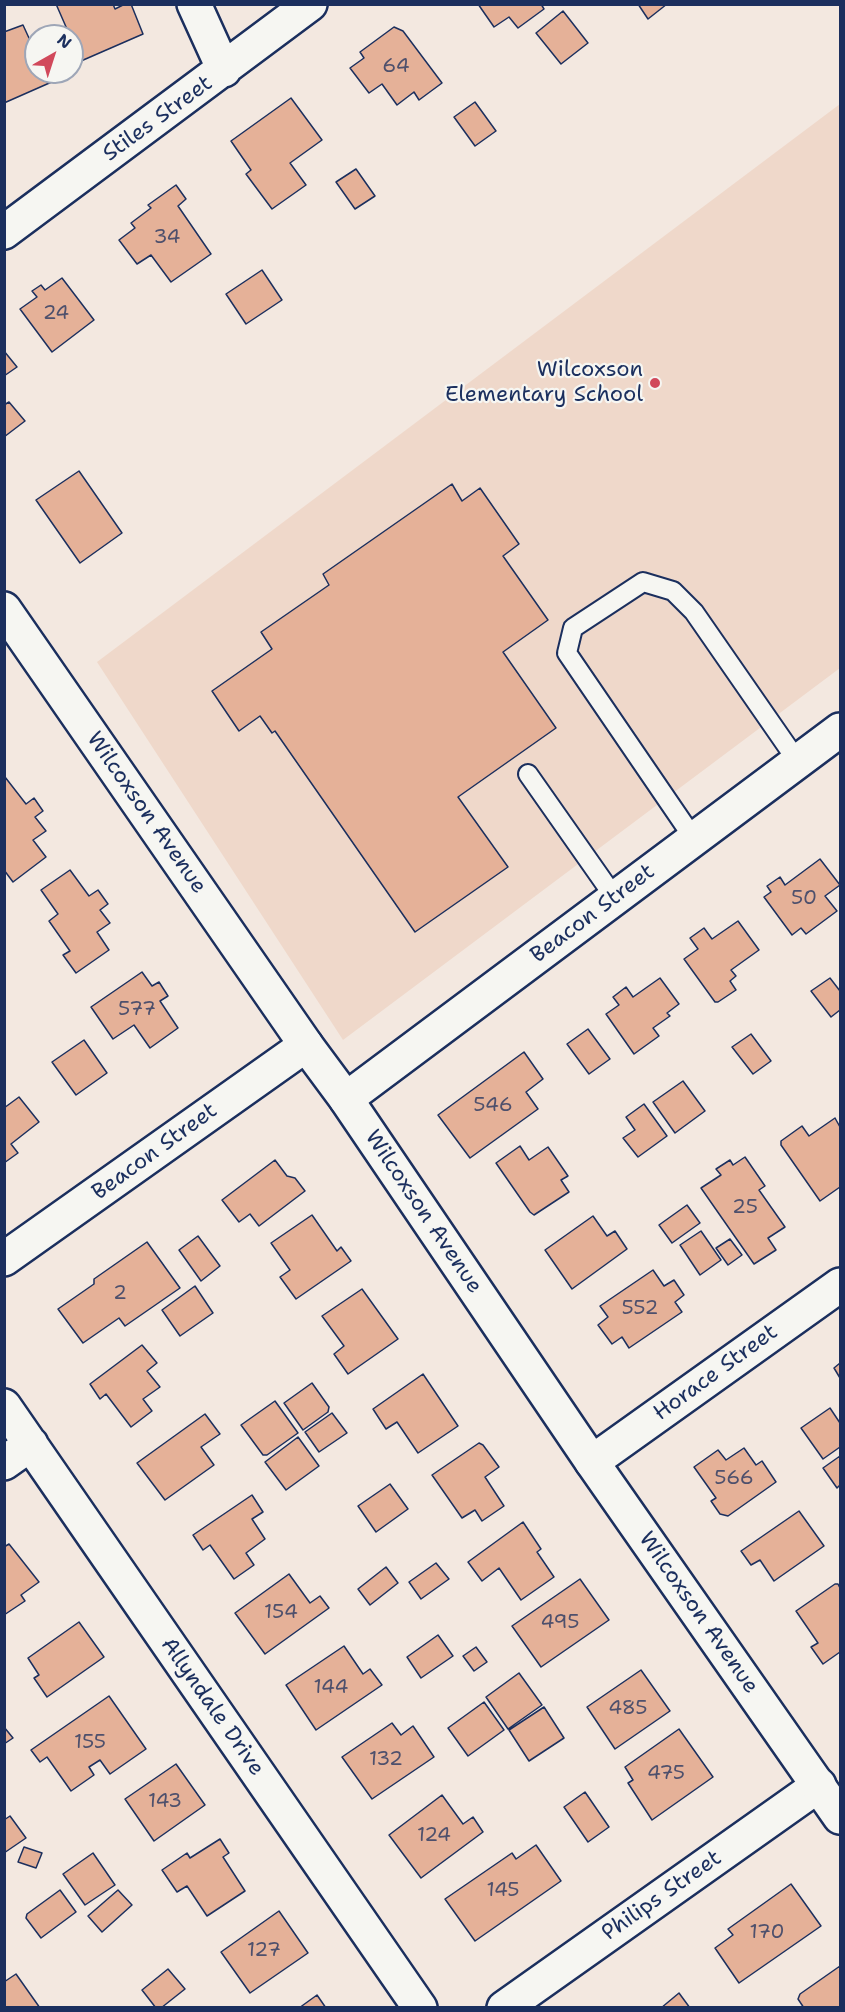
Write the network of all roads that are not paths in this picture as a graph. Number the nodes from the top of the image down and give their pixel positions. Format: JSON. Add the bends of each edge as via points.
{"nodes":[{"id":1,"x":194,"y":4,"type":"edge"},
{"id":2,"x":310,"y":4,"type":"edge"},
{"id":3,"x":224,"y":70,"type":"junction"},
{"id":4,"x":4,"y":232,"type":"edge"},
{"id":5,"x":4,"y":609,"type":"edge"},
{"id":6,"x":840,"y":730,"type":"edge"},
{"id":7,"x":798,"y":762,"type":"junction"},
{"id":8,"x":528,"y":774,"type":"dead end"},
{"id":9,"x":694,"y":839,"type":"junction"},
{"id":10,"x":615,"y":898,"type":"junction"},
{"id":11,"x":306,"y":1045,"type":"junction"},
{"id":12,"x":346,"y":1098,"type":"junction"},
{"id":13,"x":4,"y":1260,"type":"edge"},
{"id":14,"x":840,"y":1285,"type":"edge"},
{"id":15,"x":4,"y":1406,"type":"edge"},
{"id":16,"x":31,"y":1444,"type":"junction"},
{"id":17,"x":592,"y":1462,"type":"junction"},
{"id":18,"x":4,"y":1463,"type":"edge"},
{"id":19,"x":819,"y":1785,"type":"junction"},
{"id":20,"x":840,"y":1817,"type":"edge"},
{"id":21,"x":420,"y":2007,"type":"edge"},
{"id":22,"x":504,"y":2007,"type":"edge"}],
"edges":[{"from":1,"to":3,"type":"street"},
{"from":2,"to":3,"type":"street","name":"Stiles Street"},
{"from":3,"to":4,"type":"street","name":"Stiles Street"},
{"from":5,"to":11,"type":"street","name":"Wilcoxson Avenue"},
{"from":6,"to":7,"type":"street","name":"Beacon Street"},
{"from":7,"to":9,"type":"street","name":"Beacon Street"},
{"from":7,"to":9,"type":"lane","via":[[694,612],[673,591],[643,582],[573,628],[567,653]]},
{"from":8,"to":10,"type":"lane"},
{"from":9,"to":10,"type":"street","name":"Beacon Street"},
{"from":10,"to":12,"type":"street","name":"Beacon Street"},
{"from":11,"to":12,"type":"street","name":"Wilcoxson Avenue"},
{"from":11,"to":13,"type":"street","name":"Beacon Street"},
{"from":12,"to":17,"type":"street","name":"Wilcoxson Avenue"},
{"from":14,"to":17,"type":"street","name":"Horace Street"},
{"from":15,"to":16,"type":"street","name":"Allyndale Drive"},
{"from":16,"to":18,"type":"street"},
{"from":16,"to":21,"type":"street","name":"Allyndale Drive"},
{"from":17,"to":19,"type":"street","name":"Wilcoxson Avenue"},
{"from":19,"to":20,"type":"street","name":"Wilcoxson Avenue"},
{"from":19,"to":22,"type":"street","name":"Philips Street"}]}
